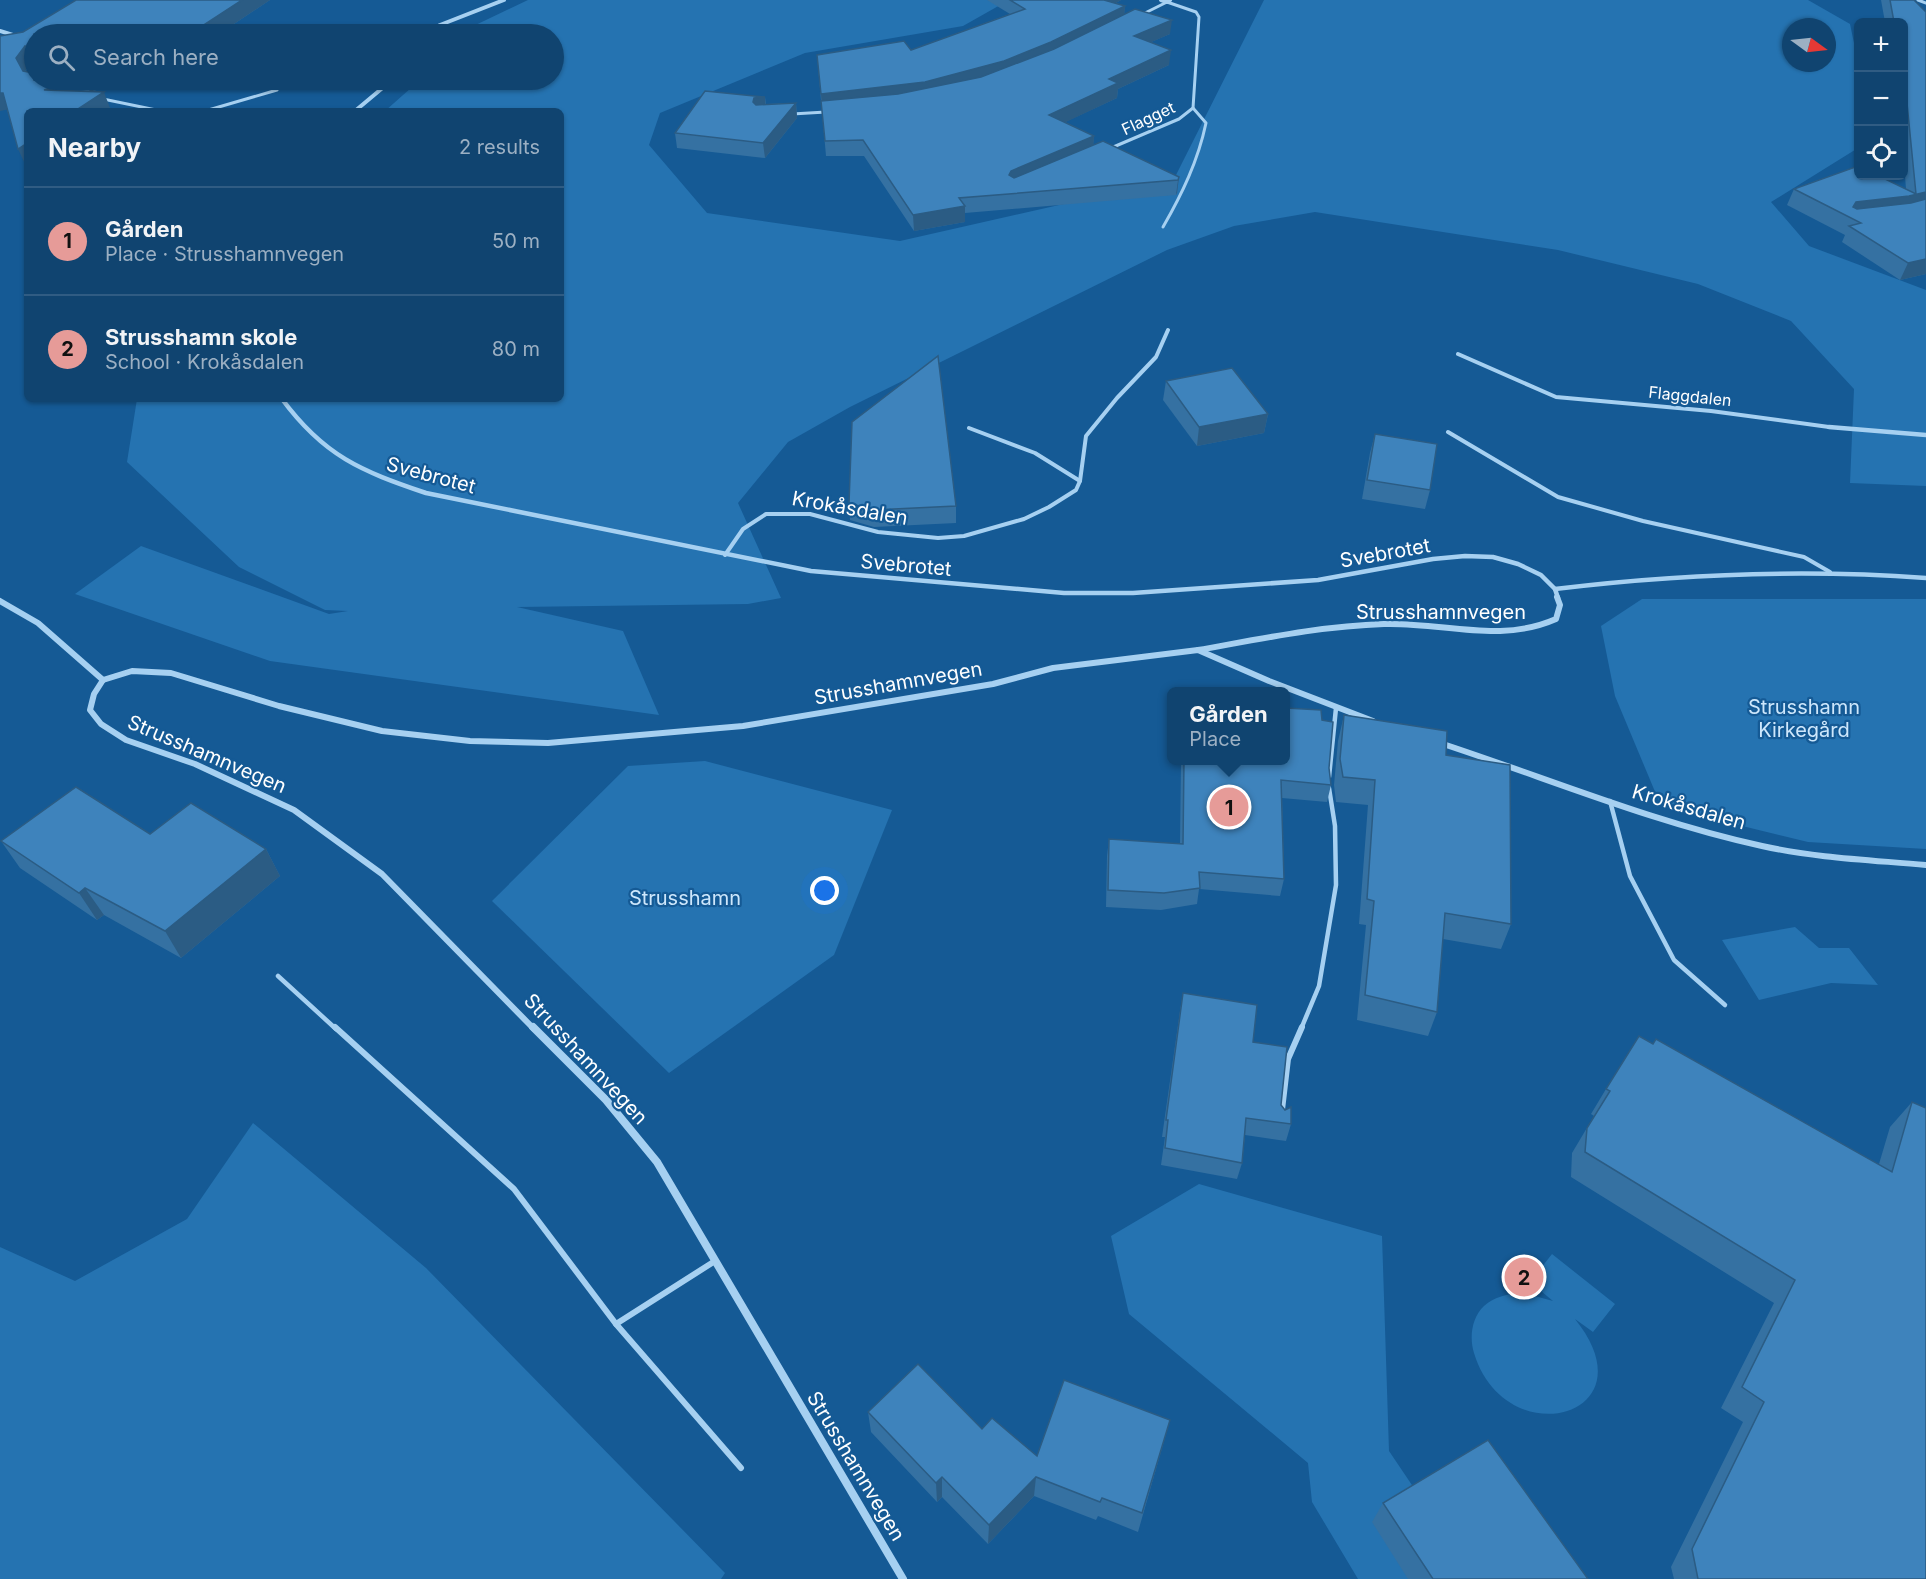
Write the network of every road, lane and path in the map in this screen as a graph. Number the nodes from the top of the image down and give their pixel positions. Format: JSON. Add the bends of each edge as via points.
{"nodes":[{"id":1,"x":504,"y":0,"type":"edge"},
{"id":2,"x":1161,"y":0,"type":"edge"},
{"id":3,"x":1918,"y":0,"type":"edge"},
{"id":4,"x":1168,"y":1,"type":"edge"},
{"id":5,"x":1926,"y":3,"type":"edge"},
{"id":6,"x":1136,"y":18,"type":"edge"},
{"id":7,"x":443,"y":24,"type":"edge"},
{"id":8,"x":0,"y":31,"type":"edge"},
{"id":9,"x":24,"y":38,"type":"edge"},
{"id":10,"x":277,"y":90,"type":"dead end"},
{"id":11,"x":380,"y":90,"type":"edge"},
{"id":12,"x":94,"y":98,"type":"edge"},
{"id":13,"x":146,"y":108,"type":"edge"},
{"id":14,"x":215,"y":108,"type":"edge"},
{"id":15,"x":359,"y":108,"type":"edge"},
{"id":16,"x":1193,"y":108,"type":"junction"},
{"id":17,"x":831,"y":112,"type":"edge"},
{"id":18,"x":789,"y":114,"type":"edge"},
{"id":19,"x":1104,"y":151,"type":"edge"},
{"id":20,"x":1163,"y":227,"type":"dead end"},
{"id":21,"x":1168,"y":330,"type":"dead end"},
{"id":22,"x":1458,"y":354,"type":"dead end"},
{"id":23,"x":284,"y":402,"type":"edge"},
{"id":24,"x":1829,"y":427,"type":"joint"},
{"id":25,"x":969,"y":428,"type":"dead end"},
{"id":26,"x":1448,"y":432,"type":"dead end"},
{"id":27,"x":1926,"y":435,"type":"edge"},
{"id":28,"x":1080,"y":481,"type":"junction"},
{"id":29,"x":725,"y":555,"type":"junction"},
{"id":30,"x":1830,"y":572,"type":"junction"},
{"id":31,"x":1926,"y":578,"type":"edge"},
{"id":32,"x":1555,"y":589,"type":"junction"},
{"id":33,"x":0,"y":601,"type":"edge"},
{"id":34,"x":1198,"y":650,"type":"junction"},
{"id":35,"x":103,"y":680,"type":"junction"},
{"id":36,"x":1286,"y":687,"type":"edge"},
{"id":37,"x":1290,"y":689,"type":"edge"},
{"id":38,"x":1336,"y":708,"type":"junction"},
{"id":39,"x":1380,"y":723,"type":"edge"},
{"id":40,"x":1434,"y":741,"type":"edge"},
{"id":41,"x":1610,"y":801,"type":"junction"},
{"id":42,"x":1926,"y":864,"type":"edge"},
{"id":43,"x":278,"y":976,"type":"dead end"},
{"id":44,"x":1725,"y":1005,"type":"dead end"},
{"id":45,"x":1281,"y":1122,"type":"edge"},
{"id":46,"x":715,"y":1261,"type":"junction"},
{"id":47,"x":616,"y":1324,"type":"junction"},
{"id":48,"x":741,"y":1468,"type":"dead end"},
{"id":49,"x":903,"y":1579,"type":"edge"}],
"edges":[{"from":1,"to":7,"type":"street"},
{"from":2,"to":4,"type":"street","name":"Flagget"},
{"from":3,"to":5,"type":"lane"},
{"from":4,"to":6,"type":"lane"},
{"from":4,"to":16,"type":"lane","name":"Flagget","via":[[1196,12],[1199,18]]},
{"from":8,"to":9,"type":"street"},
{"from":10,"to":14,"type":"lane"},
{"from":11,"to":15,"type":"street"},
{"from":12,"to":13,"type":"lane"},
{"from":16,"to":19,"type":"lane","name":"Flagget","via":[[1179,119]]},
{"from":16,"to":20,"type":"lane","name":"Flagget","via":[[1206,123],[1202,150]]},
{"from":17,"to":18,"type":"lane"},
{"from":21,"to":28,"type":"lane","via":[[1156,357],[1086,436]]},
{"from":22,"to":24,"type":"lane","name":"Flaggdalen","via":[[1556,397],[1711,411]]},
{"from":23,"to":29,"type":"street","name":"Svebrotet","via":[[309,435],[341,459],[381,478],[426,493]]},
{"from":24,"to":27,"type":"street","name":"Flaggdalen"},
{"from":25,"to":28,"type":"lane","via":[[1035,453]]},
{"from":26,"to":30,"type":"lane","via":[[1558,497],[1643,521],[1804,557]]},
{"from":28,"to":29,"type":"lane","name":"Krokåsdalen","via":[[1076,490],[1024,519],[964,536],[896,535],[810,514],[766,514],[743,529]]},
{"from":29,"to":32,"type":"street","name":"Svebrotet","via":[[821,572],[1087,593],[1318,580],[1433,559],[1493,557],[1541,575]]},
{"from":30,"to":31,"type":"street"},
{"from":30,"to":32,"type":"street","via":[[1672,576]]},
{"from":32,"to":34,"type":"street","name":"Strusshamnvegen","via":[[1560,605],[1556,619],[1522,633],[1434,625],[1364,625]]},
{"from":33,"to":35,"type":"street","via":[[38,623]]},
{"from":34,"to":35,"type":"street","name":"Strusshamnvegen","via":[[1053,668],[993,684],[742,726],[548,743],[470,741],[382,731],[279,706],[171,673],[132,671]]},
{"from":34,"to":36,"type":"street","name":"Strusshamnvegen"},
{"from":35,"to":46,"type":"street","name":"Strusshamnvegen","via":[[90,710],[101,724],[126,740],[195,764],[294,810],[382,874],[606,1100],[657,1162]]},
{"from":37,"to":38,"type":"street","name":"Strusshamnvegen"},
{"from":38,"to":39,"type":"street","name":"Strusshamnvegen"},
{"from":38,"to":45,"type":"lane","via":[[1329,785],[1335,826],[1336,885],[1319,986],[1288,1059]]},
{"from":40,"to":41,"type":"street"},
{"from":41,"to":42,"type":"street","name":"Krokåsdalen","via":[[1763,846],[1842,858]]},
{"from":41,"to":44,"type":"lane","name":"Krokåsdalen","via":[[1630,876],[1674,960]]},
{"from":43,"to":47,"type":"lane","via":[[514,1189]]},
{"from":46,"to":47,"type":"lane"},
{"from":46,"to":49,"type":"street","name":"Strusshamnvegen"},
{"from":47,"to":48,"type":"lane"}]}
